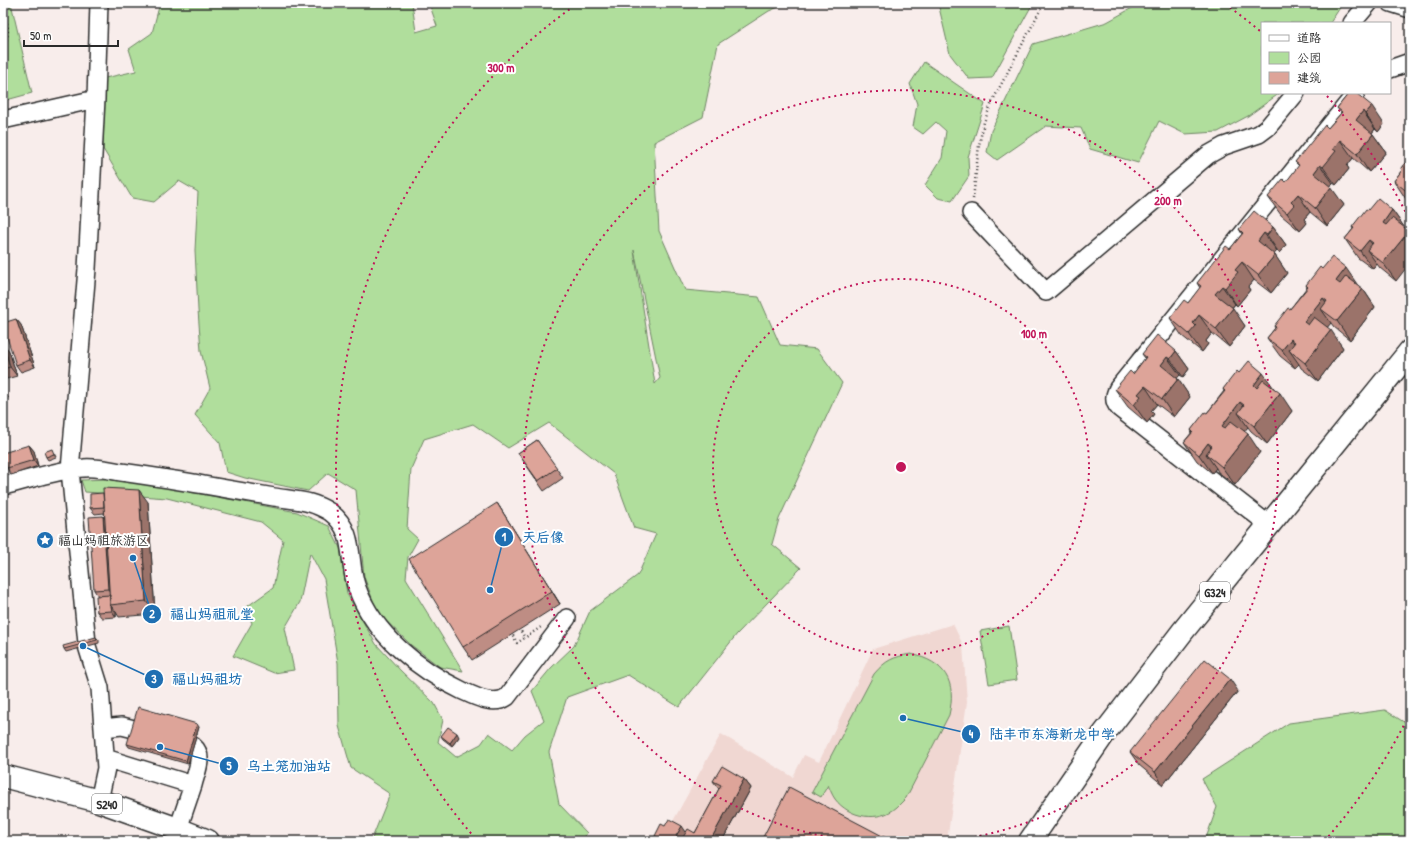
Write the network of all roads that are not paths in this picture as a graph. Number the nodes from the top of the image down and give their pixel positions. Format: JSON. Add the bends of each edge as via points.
{"nodes":[{"id":1,"x":99,"y":3,"type":"edge"},
{"id":2,"x":1369,"y":3,"type":"edge"},
{"id":3,"x":1391,"y":3,"type":"edge"},
{"id":4,"x":1410,"y":9,"type":"edge"},
{"id":5,"x":1353,"y":22,"type":"edge"},
{"id":6,"x":1410,"y":62,"type":"edge"},
{"id":7,"x":1391,"y":69,"type":"edge"},
{"id":8,"x":1295,"y":94,"type":"edge"},
{"id":9,"x":1355,"y":94,"type":"edge"},
{"id":10,"x":96,"y":99,"type":"junction"},
{"id":11,"x":3,"y":120,"type":"edge"},
{"id":12,"x":971,"y":213,"type":"road end"},
{"id":13,"x":1410,"y":351,"type":"edge"},
{"id":14,"x":70,"y":470,"type":"junction"},
{"id":15,"x":3,"y":486,"type":"edge"},
{"id":16,"x":1269,"y":525,"type":"junction"},
{"id":17,"x":567,"y":618,"type":"dead end"},
{"id":18,"x":103,"y":728,"type":"junction"},
{"id":19,"x":134,"y":729,"type":"edge"},
{"id":20,"x":193,"y":746,"type":"edge"},
{"id":21,"x":105,"y":758,"type":"junction"},
{"id":22,"x":3,"y":776,"type":"edge"},
{"id":23,"x":193,"y":785,"type":"junction"},
{"id":24,"x":98,"y":801,"type":"junction"},
{"id":25,"x":178,"y":829,"type":"junction"},
{"id":26,"x":208,"y":841,"type":"edge"},
{"id":27,"x":1030,"y":841,"type":"edge"}],
"edges":[{"from":1,"to":10,"type":"street"},
{"from":2,"to":5,"type":"street"},
{"from":3,"to":4,"type":"street"},
{"from":6,"to":7,"type":"street"},
{"from":8,"to":12,"type":"street","via":[[1267,128],[1259,134],[1224,146],[1208,155],[1046,292]]},
{"from":9,"to":16,"type":"street","via":[[1118,388],[1114,399],[1119,408]]},
{"from":10,"to":11,"type":"street"},
{"from":10,"to":14,"type":"street","via":[[87,269]]},
{"from":13,"to":16,"type":"main road","number":"G324"},
{"from":14,"to":15,"type":"street"},
{"from":14,"to":17,"type":"street","via":[[86,468],[145,475],[310,503],[329,511],[347,532],[356,586],[365,607],[381,630],[421,666],[476,697],[501,701],[507,697]]},
{"from":14,"to":18,"type":"street","via":[[87,645],[100,688]]},
{"from":16,"to":27,"type":"main road","number":"G324","via":[[1103,734]]},
{"from":18,"to":19,"type":"street","via":[[122,726]]},
{"from":18,"to":21,"type":"street"},
{"from":20,"to":23,"type":"street","via":[[200,759]]},
{"from":21,"to":23,"type":"street"},
{"from":21,"to":24,"type":"street","via":[[106,768]]},
{"from":22,"to":24,"type":"main road","number":"S240"},
{"from":23,"to":25,"type":"street"},
{"from":24,"to":25,"type":"main road","number":"S240"},
{"from":25,"to":26,"type":"main road","number":"S240"}]}
